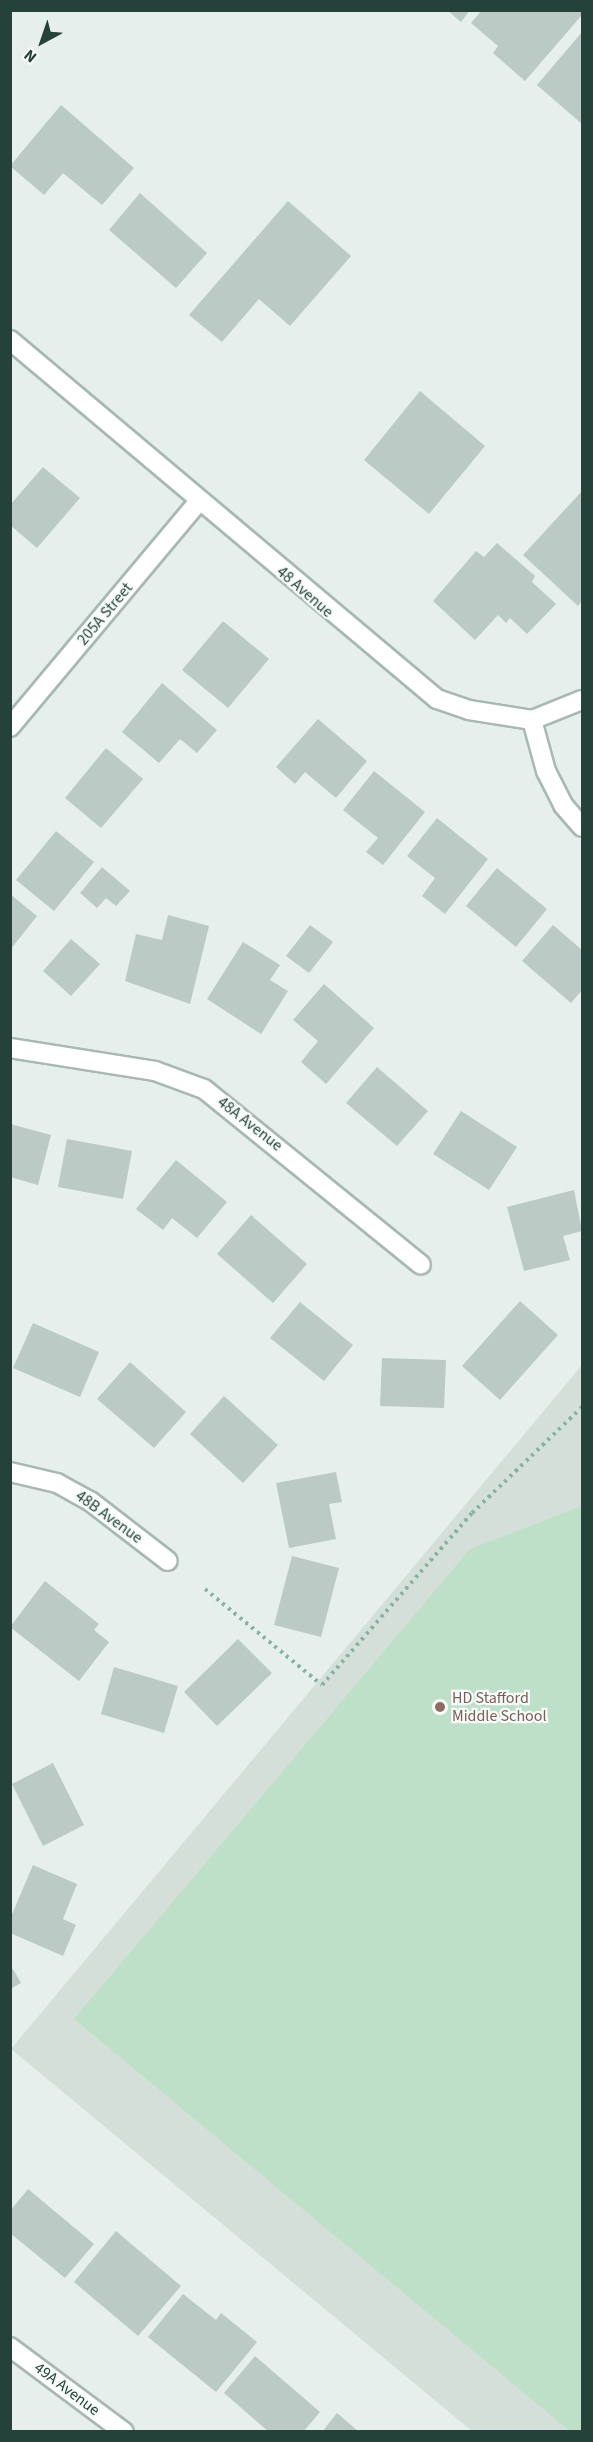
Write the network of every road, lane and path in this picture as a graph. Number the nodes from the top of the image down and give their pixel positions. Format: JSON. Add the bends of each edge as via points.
{"nodes":[{"id":1,"x":10,"y":340,"type":"edge"},
{"id":2,"x":199,"y":501,"type":"junction"},
{"id":3,"x":582,"y":700,"type":"edge"},
{"id":4,"x":532,"y":720,"type":"junction"},
{"id":5,"x":10,"y":727,"type":"edge"},
{"id":6,"x":582,"y":827,"type":"edge"},
{"id":7,"x":10,"y":1048,"type":"edge"},
{"id":8,"x":421,"y":1265,"type":"dead end"},
{"id":9,"x":582,"y":1407,"type":"edge"},
{"id":10,"x":10,"y":1472,"type":"edge"},
{"id":11,"x":168,"y":1561,"type":"dead end"},
{"id":12,"x":205,"y":1589,"type":"dead end"},
{"id":13,"x":10,"y":2347,"type":"edge"},
{"id":14,"x":124,"y":2432,"type":"edge"}],
"edges":[{"from":1,"to":2,"type":"street","name":"48 Avenue"},
{"from":2,"to":4,"type":"street","name":"48 Avenue","via":[[437,699],[469,710]]},
{"from":2,"to":5,"type":"street","name":"205A Street"},
{"from":3,"to":4,"type":"street"},
{"from":4,"to":6,"type":"street","via":[[546,771]]},
{"from":7,"to":8,"type":"street","name":"48A Avenue","via":[[155,1071],[204,1089]]},
{"from":9,"to":12,"type":"path","via":[[472,1512],[322,1685]]},
{"from":10,"to":11,"type":"street","name":"48B Avenue","via":[[57,1483],[90,1501]]},
{"from":13,"to":14,"type":"street","name":"49A Avenue"}]}
